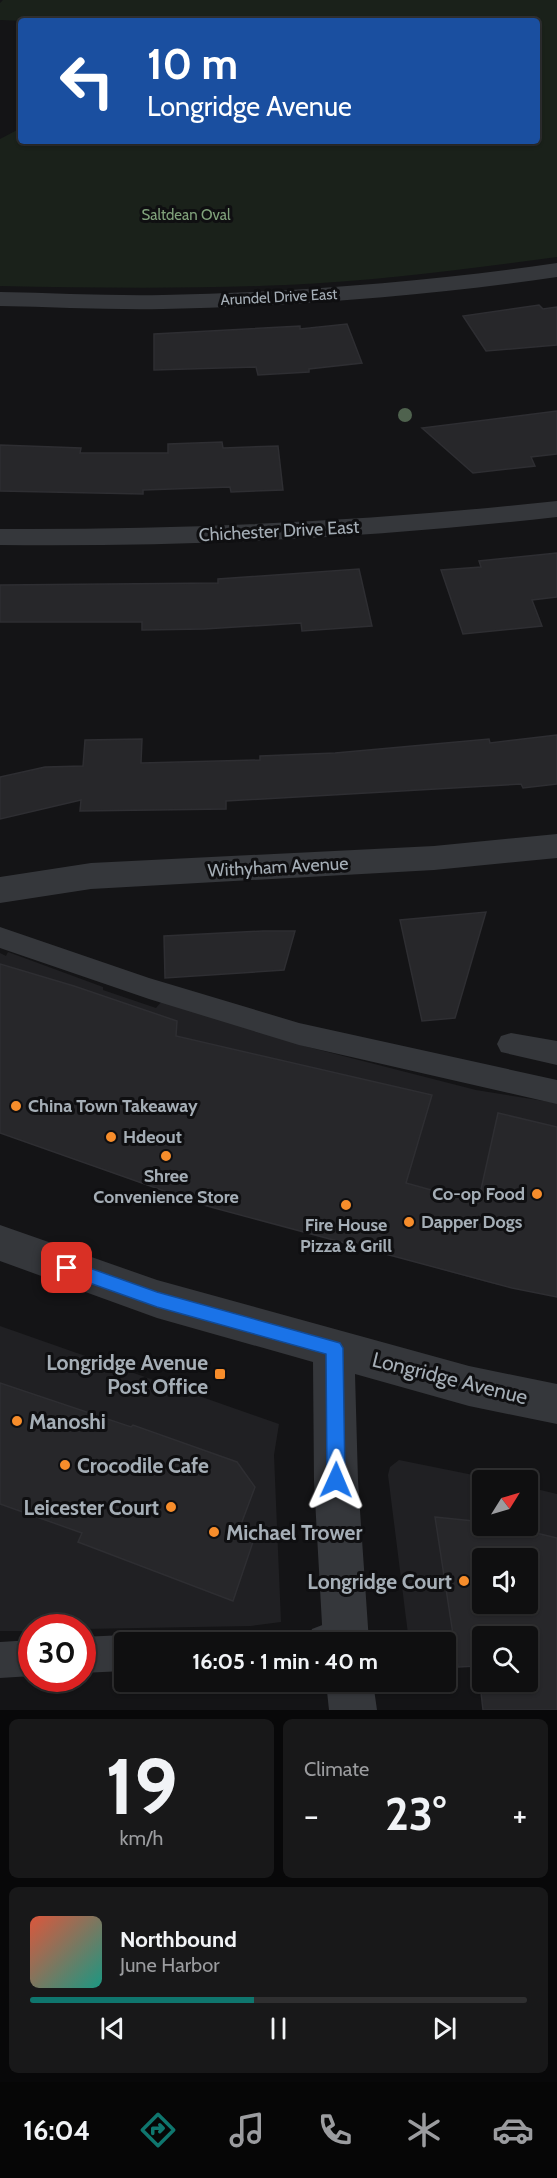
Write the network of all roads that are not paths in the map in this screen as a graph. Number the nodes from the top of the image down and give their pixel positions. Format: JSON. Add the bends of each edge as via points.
{"nodes":[{"id":1,"x":557,"y":270,"type":"edge"},
{"id":2,"x":0,"y":299,"type":"edge"},
{"id":3,"x":557,"y":508,"type":"edge"},
{"id":4,"x":0,"y":537,"type":"edge"},
{"id":5,"x":557,"y":846,"type":"edge"},
{"id":6,"x":0,"y":890,"type":"edge"},
{"id":7,"x":0,"y":938,"type":"edge"},
{"id":8,"x":511,"y":1044,"type":"dead end"},
{"id":9,"x":557,"y":1053,"type":"edge"},
{"id":10,"x":557,"y":1092,"type":"edge"},
{"id":11,"x":0,"y":1244,"type":"edge"},
{"id":12,"x":334,"y":1348,"type":"junction"},
{"id":13,"x":557,"y":1404,"type":"edge"},
{"id":14,"x":341,"y":1632,"type":"edge"},
{"id":15,"x":114,"y":1653,"type":"edge"},
{"id":16,"x":96,"y":1654,"type":"edge"},
{"id":17,"x":18,"y":1659,"type":"edge"},
{"id":18,"x":0,"y":1660,"type":"edge"},
{"id":19,"x":350,"y":1692,"type":"edge"},
{"id":20,"x":353,"y":1710,"type":"edge"}],
"edges":[{"from":1,"to":2,"type":"street","name":"Arundel Drive East","via":[[494,280],[253,299]]},
{"from":3,"to":4,"type":"street","name":"Chichester Drive East","via":[[291,532]]},
{"from":5,"to":6,"type":"street","name":"Withyham Avenue","via":[[434,858],[91,876]]},
{"from":7,"to":10,"type":"lane","via":[[123,982],[297,1033]]},
{"from":8,"to":9,"type":"lane"},
{"from":11,"to":12,"type":"street","name":"Longridge Avenue","via":[[157,1299]]},
{"from":12,"to":13,"type":"street","name":"Longridge Avenue","via":[[469,1386]]},
{"from":12,"to":14,"type":"street"},
{"from":15,"to":16,"type":"lane"},
{"from":17,"to":18,"type":"lane"},
{"from":19,"to":20,"type":"street"}]}
